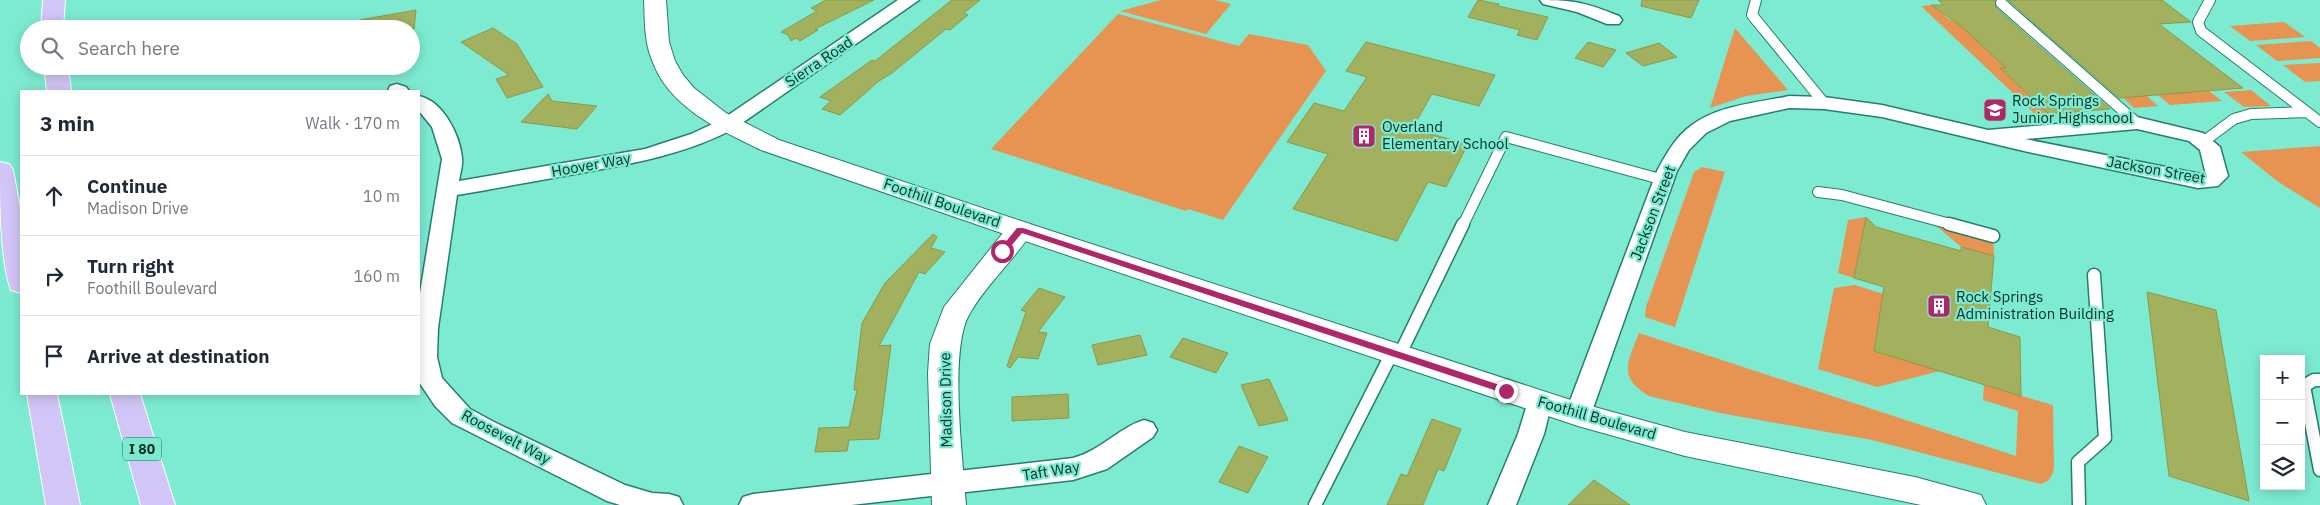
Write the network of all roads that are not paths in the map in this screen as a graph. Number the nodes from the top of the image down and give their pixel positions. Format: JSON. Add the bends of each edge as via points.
{"nodes":[{"id":1,"x":54,"y":0,"type":"edge"},
{"id":2,"x":655,"y":0,"type":"edge"},
{"id":3,"x":1550,"y":0,"type":"edge"},
{"id":4,"x":1756,"y":0,"type":"edge"},
{"id":5,"x":2210,"y":0,"type":"edge"},
{"id":6,"x":907,"y":1,"type":"edge"},
{"id":7,"x":2001,"y":3,"type":"dead end"},
{"id":8,"x":53,"y":20,"type":"edge"},
{"id":9,"x":1613,"y":20,"type":"dead end"},
{"id":10,"x":57,"y":75,"type":"edge"},
{"id":11,"x":60,"y":90,"type":"edge"},
{"id":12,"x":1824,"y":102,"type":"junction"},
{"id":13,"x":420,"y":103,"type":"edge"},
{"id":14,"x":2306,"y":112,"type":"junction"},
{"id":15,"x":2320,"y":122,"type":"edge"},
{"id":16,"x":2137,"y":123,"type":"junction"},
{"id":17,"x":728,"y":124,"type":"junction"},
{"id":18,"x":1989,"y":136,"type":"junction"},
{"id":19,"x":2203,"y":142,"type":"junction"},
{"id":20,"x":0,"y":170,"type":"edge"},
{"id":21,"x":1664,"y":180,"type":"junction"},
{"id":22,"x":448,"y":190,"type":"junction"},
{"id":23,"x":1818,"y":192,"type":"dead end"},
{"id":24,"x":1020,"y":230,"type":"junction"},
{"id":25,"x":1993,"y":236,"type":"dead end"},
{"id":26,"x":2094,"y":275,"type":"dead end"},
{"id":27,"x":20,"y":278,"type":"edge"},
{"id":28,"x":1395,"y":354,"type":"junction"},
{"id":29,"x":2320,"y":380,"type":"edge"},
{"id":30,"x":42,"y":395,"type":"edge"},
{"id":31,"x":125,"y":395,"type":"edge"},
{"id":32,"x":1539,"y":402,"type":"junction"},
{"id":33,"x":1578,"y":414,"type":"junction"},
{"id":34,"x":1144,"y":430,"type":"dead end"},
{"id":35,"x":2320,"y":470,"type":"edge"},
{"id":36,"x":949,"y":495,"type":"edge"},
{"id":37,"x":63,"y":505,"type":"edge"},
{"id":38,"x":158,"y":505,"type":"edge"},
{"id":39,"x":669,"y":505,"type":"edge"},
{"id":40,"x":753,"y":505,"type":"edge"},
{"id":41,"x":1314,"y":505,"type":"edge"},
{"id":42,"x":1502,"y":505,"type":"edge"},
{"id":43,"x":1969,"y":505,"type":"edge"},
{"id":44,"x":2079,"y":505,"type":"edge"}],
"edges":[{"from":1,"to":8,"type":"highway"},
{"from":2,"to":17,"type":"main road","name":"Foothill Boulevard","via":[[658,43],[671,76],[686,94]]},
{"from":3,"to":9,"type":"street"},
{"from":4,"to":12,"type":"lane","via":[[1752,16]]},
{"from":5,"to":14,"type":"lane","via":[[2198,22],[2201,31]]},
{"from":6,"to":17,"type":"street","name":"Sierra Road"},
{"from":7,"to":16,"type":"lane"},
{"from":10,"to":11,"type":"highway"},
{"from":12,"to":18,"type":"street","name":"Jackson Street","via":[[1882,111]]},
{"from":12,"to":21,"type":"street","name":"Jackson Street","via":[[1789,102],[1724,116],[1699,129],[1681,147]]},
{"from":13,"to":22,"type":"street","name":"Roosevelt Way","via":[[441,124],[449,141],[452,160]]},
{"from":14,"to":15,"type":"lane"},
{"from":14,"to":19,"type":"lane","via":[[2251,114],[2234,119]]},
{"from":16,"to":18,"type":"street","name":"Jackson Street"},
{"from":16,"to":19,"type":"street","name":"Jackson Street","via":[[2196,137]]},
{"from":17,"to":22,"type":"street","name":"Hoover Way","via":[[677,148]]},
{"from":17,"to":24,"type":"main road","name":"Foothill Boulevard","via":[[770,145]]},
{"from":18,"to":19,"type":"street","name":"Jackson Street","via":[[2207,182],[2217,176],[2210,146]]},
{"from":20,"to":27,"type":"highway"},
{"from":21,"to":28,"type":"lane","via":[[1506,137]]},
{"from":21,"to":33,"type":"street","name":"Jackson Street"},
{"from":22,"to":39,"type":"street","name":"Roosevelt Way","via":[[426,328],[430,380],[461,416],[617,493],[652,504]]},
{"from":23,"to":25,"type":"lane","via":[[1842,195]]},
{"from":24,"to":28,"type":"main road","name":"Foothill Boulevard"},
{"from":24,"to":36,"type":"main road","name":"Madison Drive","via":[[954,314],[945,344],[943,373]]},
{"from":26,"to":44,"type":"lane","via":[[2105,438],[2078,462]]},
{"from":28,"to":32,"type":"main road","name":"Foothill Boulevard"},
{"from":28,"to":41,"type":"lane"},
{"from":29,"to":35,"type":"lane","via":[[2304,386]]},
{"from":30,"to":37,"type":"highway"},
{"from":31,"to":38,"type":"highway","number":"I 80"},
{"from":32,"to":33,"type":"main road","name":"Foothill Boulevard"},
{"from":32,"to":42,"type":"street"},
{"from":33,"to":43,"type":"main road","name":"Foothill Boulevard","via":[[1685,444],[1915,490]]},
{"from":34,"to":36,"type":"street","name":"Taft Way","via":[[1098,462]]},
{"from":36,"to":40,"type":"street"}]}
